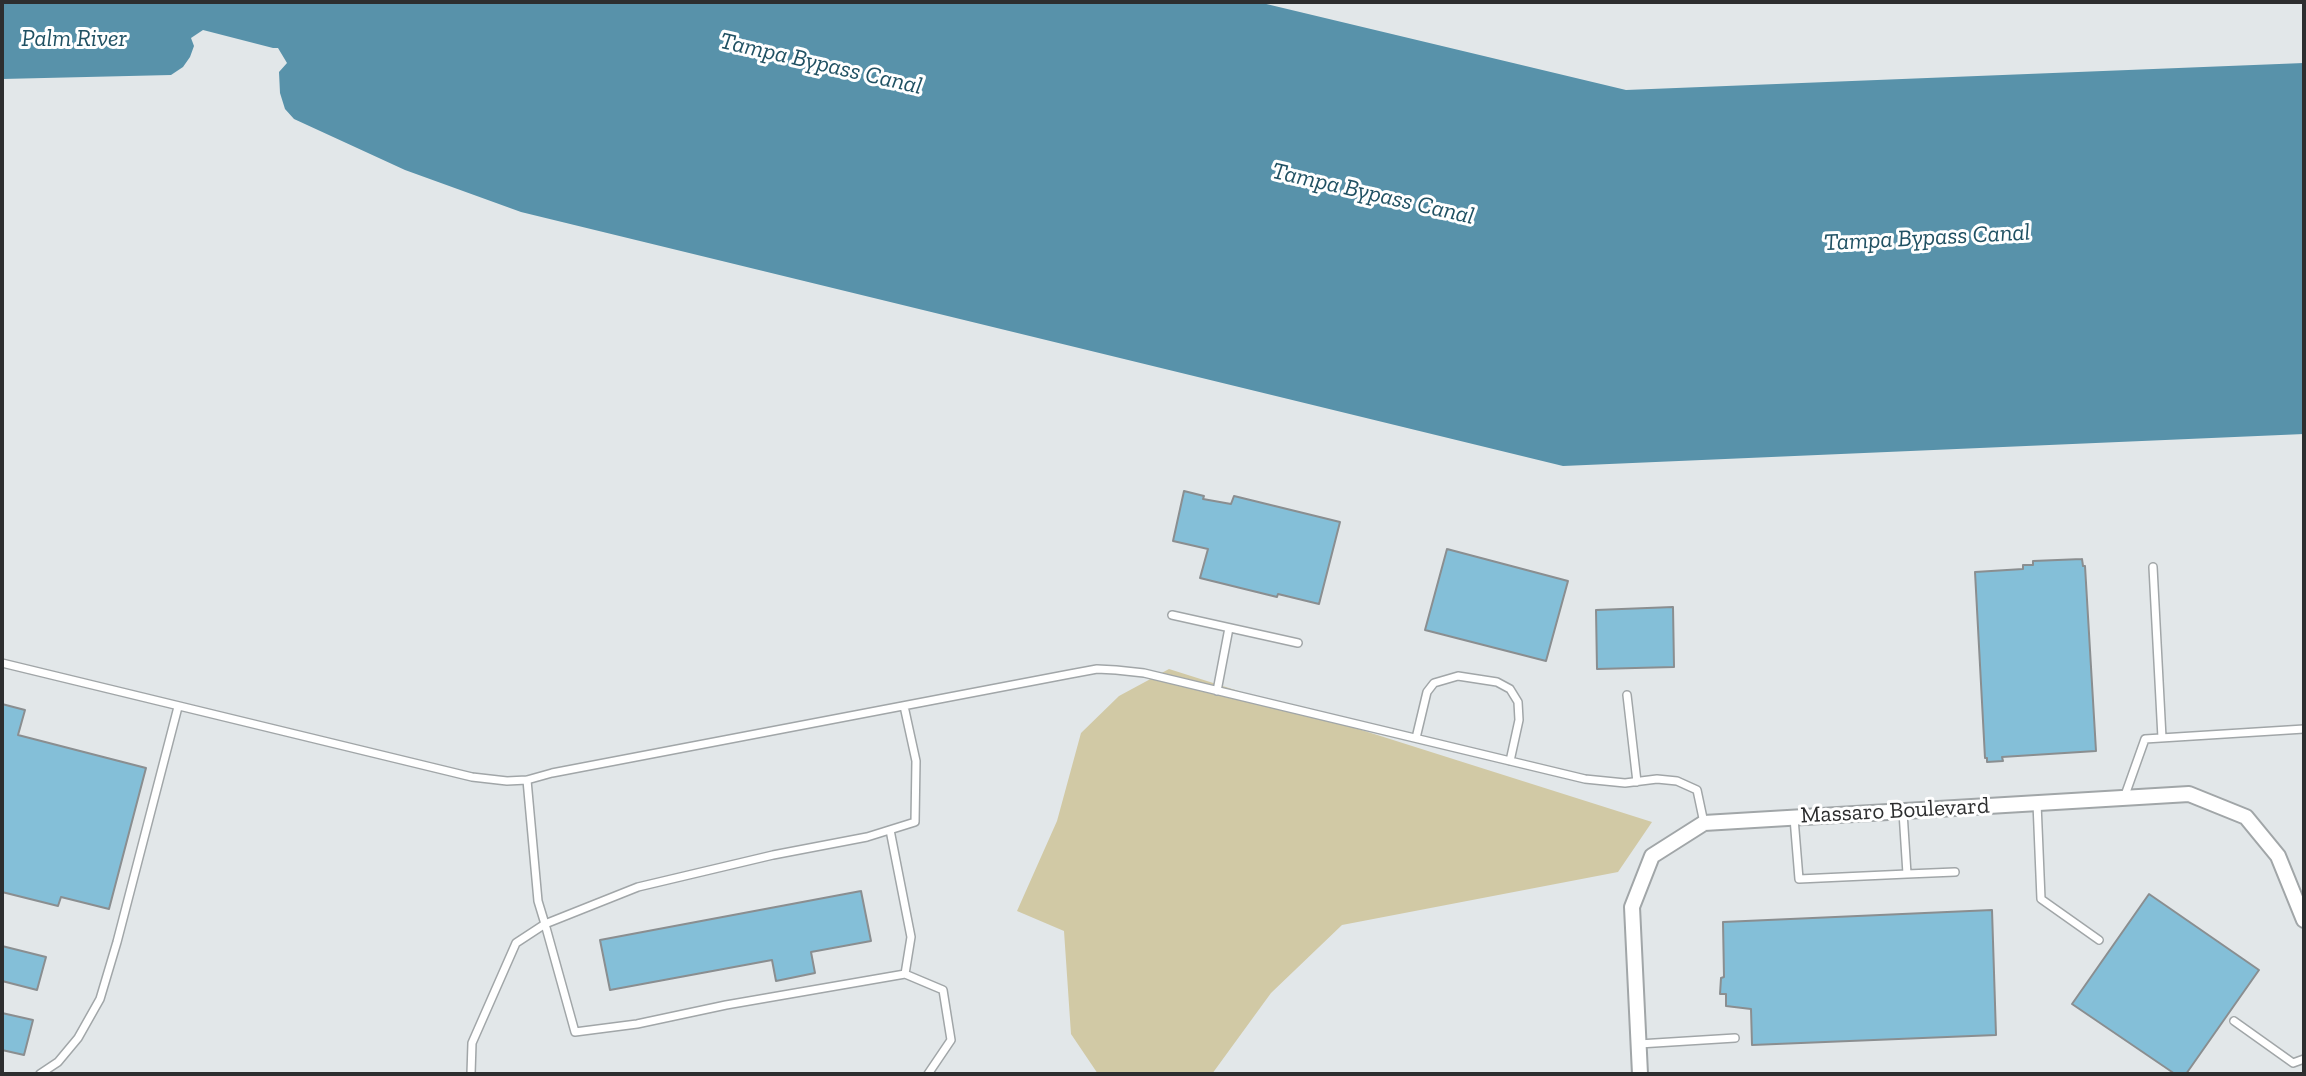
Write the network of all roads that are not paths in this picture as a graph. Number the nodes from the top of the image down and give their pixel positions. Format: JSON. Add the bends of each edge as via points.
{"nodes":[{"id":1,"x":2153,"y":567,"type":"dead end"},
{"id":2,"x":1172,"y":615,"type":"dead end"},
{"id":3,"x":1229,"y":628,"type":"junction"},
{"id":4,"x":1298,"y":643,"type":"dead end"},
{"id":5,"x":2,"y":663,"type":"edge"},
{"id":6,"x":1217,"y":691,"type":"junction"},
{"id":7,"x":1627,"y":695,"type":"dead end"},
{"id":8,"x":904,"y":706,"type":"junction"},
{"id":9,"x":178,"y":707,"type":"junction"},
{"id":10,"x":2304,"y":730,"type":"edge"},
{"id":11,"x":1416,"y":738,"type":"junction"},
{"id":12,"x":2162,"y":738,"type":"junction"},
{"id":13,"x":1510,"y":761,"type":"junction"},
{"id":14,"x":527,"y":780,"type":"junction"},
{"id":15,"x":1637,"y":782,"type":"junction"},
{"id":16,"x":2124,"y":798,"type":"junction"},
{"id":17,"x":2037,"y":803,"type":"junction"},
{"id":18,"x":1903,"y":811,"type":"junction"},
{"id":19,"x":1794,"y":817,"type":"junction"},
{"id":20,"x":1704,"y":823,"type":"junction"},
{"id":21,"x":890,"y":830,"type":"junction"},
{"id":22,"x":1955,"y":872,"type":"dead end"},
{"id":23,"x":1907,"y":874,"type":"junction"},
{"id":24,"x":2303,"y":913,"type":"edge"},
{"id":25,"x":545,"y":924,"type":"junction"},
{"id":26,"x":2099,"y":940,"type":"dead end"},
{"id":27,"x":905,"y":974,"type":"junction"},
{"id":28,"x":2234,"y":1021,"type":"dead end"},
{"id":29,"x":1735,"y":1038,"type":"dead end"},
{"id":30,"x":1638,"y":1044,"type":"junction"},
{"id":31,"x":2304,"y":1059,"type":"edge"},
{"id":32,"x":40,"y":1074,"type":"edge"},
{"id":33,"x":471,"y":1074,"type":"edge"},
{"id":34,"x":928,"y":1074,"type":"edge"},
{"id":35,"x":1640,"y":1074,"type":"edge"}],
"edges":[{"from":1,"to":12,"type":"lane"},
{"from":2,"to":3,"type":"lane"},
{"from":3,"to":4,"type":"lane"},
{"from":3,"to":6,"type":"lane"},
{"from":5,"to":9,"type":"lane"},
{"from":6,"to":8,"type":"lane","via":[[1144,673],[1097,669]]},
{"from":6,"to":11,"type":"lane"},
{"from":7,"to":15,"type":"lane"},
{"from":8,"to":14,"type":"lane"},
{"from":8,"to":21,"type":"lane","via":[[916,761],[915,822]]},
{"from":9,"to":14,"type":"lane","via":[[472,777]]},
{"from":9,"to":32,"type":"lane","via":[[100,999],[78,1038],[58,1062]]},
{"from":10,"to":12,"type":"lane"},
{"from":11,"to":13,"type":"lane"},
{"from":11,"to":13,"type":"lane","via":[[1427,692],[1434,683],[1458,677],[1497,682],[1510,688],[1518,702]]},
{"from":12,"to":16,"type":"lane","via":[[2145,739]]},
{"from":13,"to":15,"type":"lane","via":[[1585,779]]},
{"from":14,"to":25,"type":"lane","via":[[538,901]]},
{"from":15,"to":20,"type":"lane","via":[[1677,781],[1697,789]]},
{"from":16,"to":17,"type":"street","name":"Massaro Boulevard"},
{"from":16,"to":24,"type":"street","name":"Massaro Boulevard","via":[[2189,794],[2246,817],[2278,856]]},
{"from":17,"to":18,"type":"street","name":"Massaro Boulevard"},
{"from":17,"to":26,"type":"lane","via":[[2041,899]]},
{"from":18,"to":19,"type":"street","name":"Massaro Boulevard"},
{"from":18,"to":23,"type":"lane"},
{"from":19,"to":20,"type":"street","name":"Massaro Boulevard"},
{"from":19,"to":23,"type":"lane","via":[[1799,879]]},
{"from":20,"to":30,"type":"street","name":"Massaro Boulevard","via":[[1652,856],[1632,907]]},
{"from":21,"to":25,"type":"lane","via":[[638,887]]},
{"from":21,"to":27,"type":"lane","via":[[911,937]]},
{"from":22,"to":23,"type":"lane"},
{"from":25,"to":27,"type":"lane","via":[[575,1032]]},
{"from":25,"to":33,"type":"lane","via":[[516,943],[472,1043]]},
{"from":27,"to":34,"type":"lane","via":[[943,990],[951,1040]]},
{"from":28,"to":31,"type":"lane","via":[[2293,1063]]},
{"from":29,"to":30,"type":"lane"},
{"from":30,"to":35,"type":"street","name":"Massaro Boulevard"}]}
